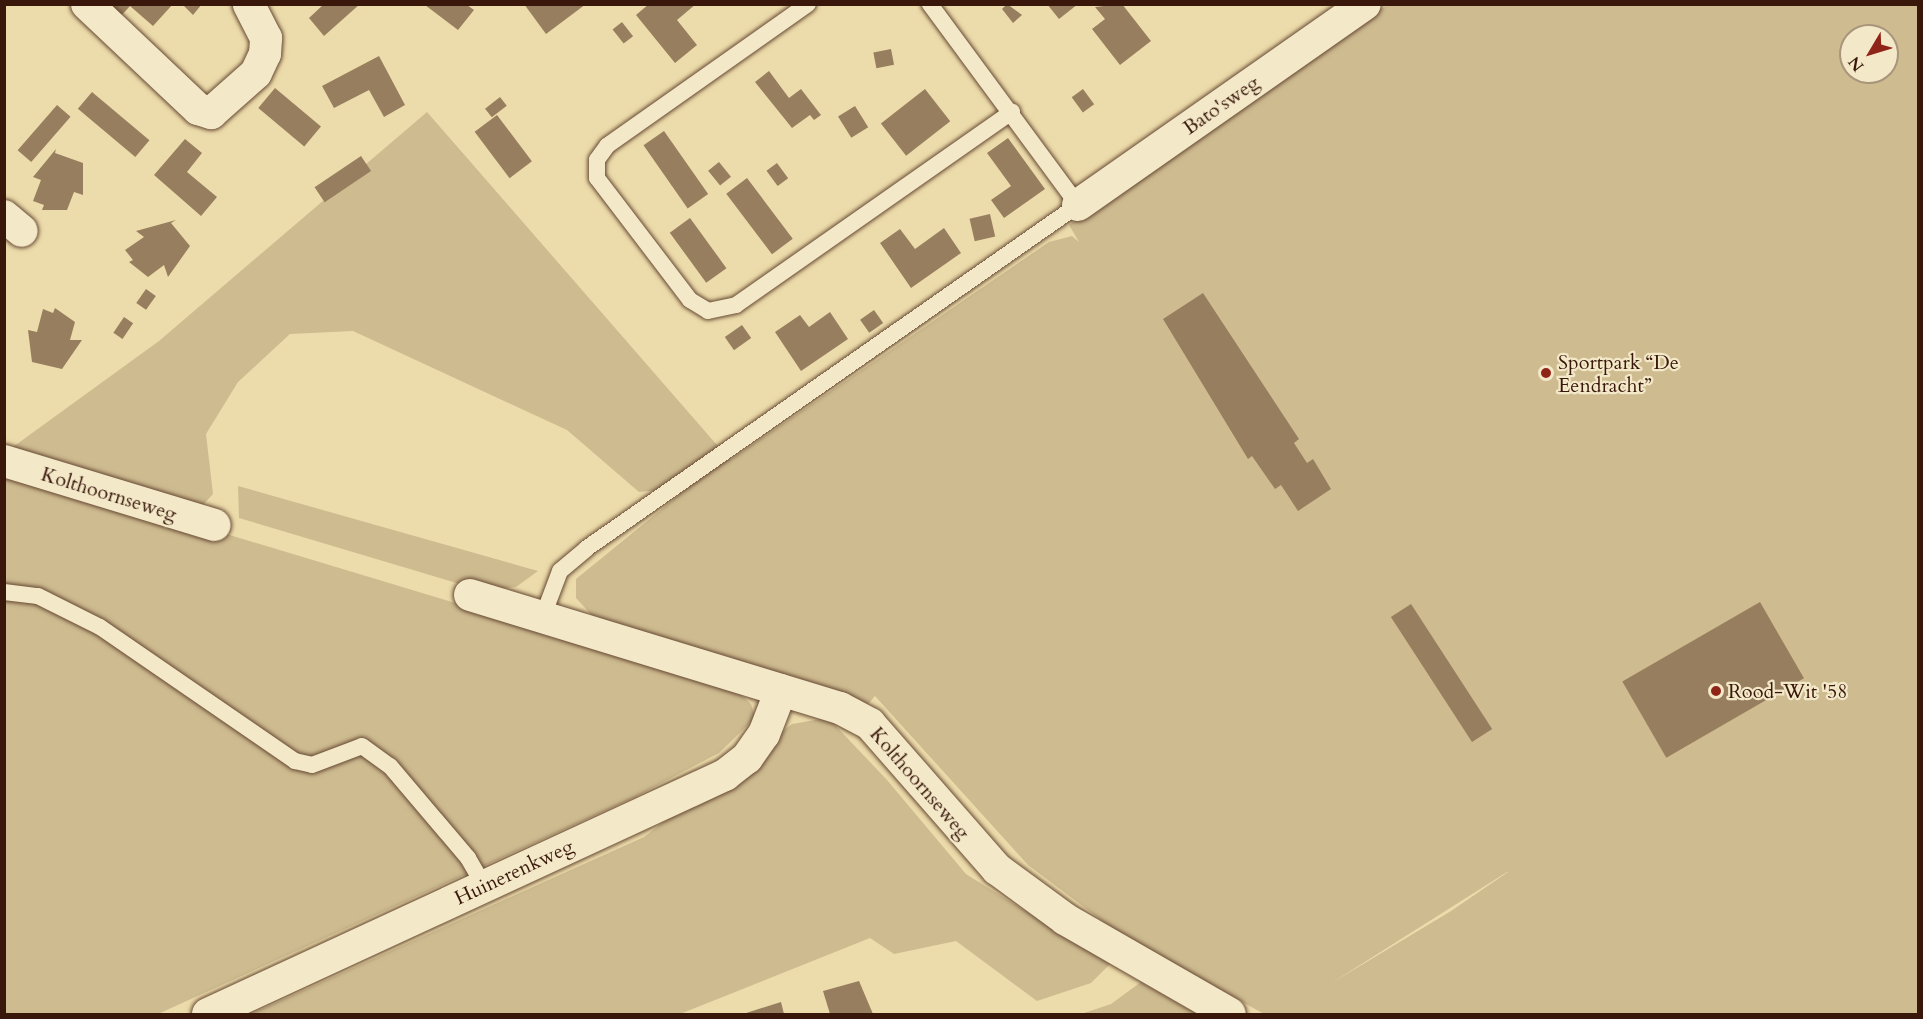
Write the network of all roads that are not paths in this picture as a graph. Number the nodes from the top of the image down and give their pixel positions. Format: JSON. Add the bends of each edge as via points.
{"nodes":[{"id":1,"x":87,"y":4,"type":"edge"},
{"id":2,"x":249,"y":4,"type":"edge"},
{"id":3,"x":807,"y":4,"type":"edge"},
{"id":4,"x":930,"y":4,"type":"edge"},
{"id":5,"x":1365,"y":4,"type":"edge"},
{"id":6,"x":1012,"y":112,"type":"junction"},
{"id":7,"x":1078,"y":205,"type":"junction"},
{"id":8,"x":4,"y":461,"type":"edge"},
{"id":9,"x":214,"y":525,"type":"dead end"},
{"id":10,"x":4,"y":592,"type":"edge"},
{"id":11,"x":470,"y":595,"type":"dead end"},
{"id":12,"x":543,"y":616,"type":"junction"},
{"id":13,"x":781,"y":690,"type":"junction"},
{"id":14,"x":484,"y":886,"type":"junction"},
{"id":15,"x":208,"y":1014,"type":"edge"},
{"id":16,"x":1230,"y":1014,"type":"edge"}],
"edges":[{"from":1,"to":2,"type":"street","via":[[198,109],[211,113],[256,73],[265,54],[266,38]]},
{"from":3,"to":6,"type":"lane","via":[[607,146],[597,160],[597,178],[690,300],[708,311],[736,305]]},
{"from":4,"to":6,"type":"lane"},
{"from":5,"to":7,"type":"street","name":"Bato'sweg"},
{"from":6,"to":7,"type":"lane"},
{"from":7,"to":12,"type":"lane","via":[[587,548],[560,571]]},
{"from":8,"to":9,"type":"street","name":"Kolthoornseweg"},
{"from":10,"to":14,"type":"lane","via":[[38,596],[100,627],[295,761],[312,765],[362,746],[390,766],[468,858]]},
{"from":11,"to":12,"type":"street","name":"Kolthoornseweg"},
{"from":12,"to":13,"type":"street","name":"Kolthoornseweg"},
{"from":13,"to":14,"type":"street","name":"Huinerenkweg","via":[[764,734],[747,758],[725,775]]},
{"from":13,"to":16,"type":"street","name":"Kolthoornseweg","via":[[840,708],[870,724],[997,869],[1065,919]]},
{"from":14,"to":15,"type":"street","name":"Huinerenkweg"}]}
